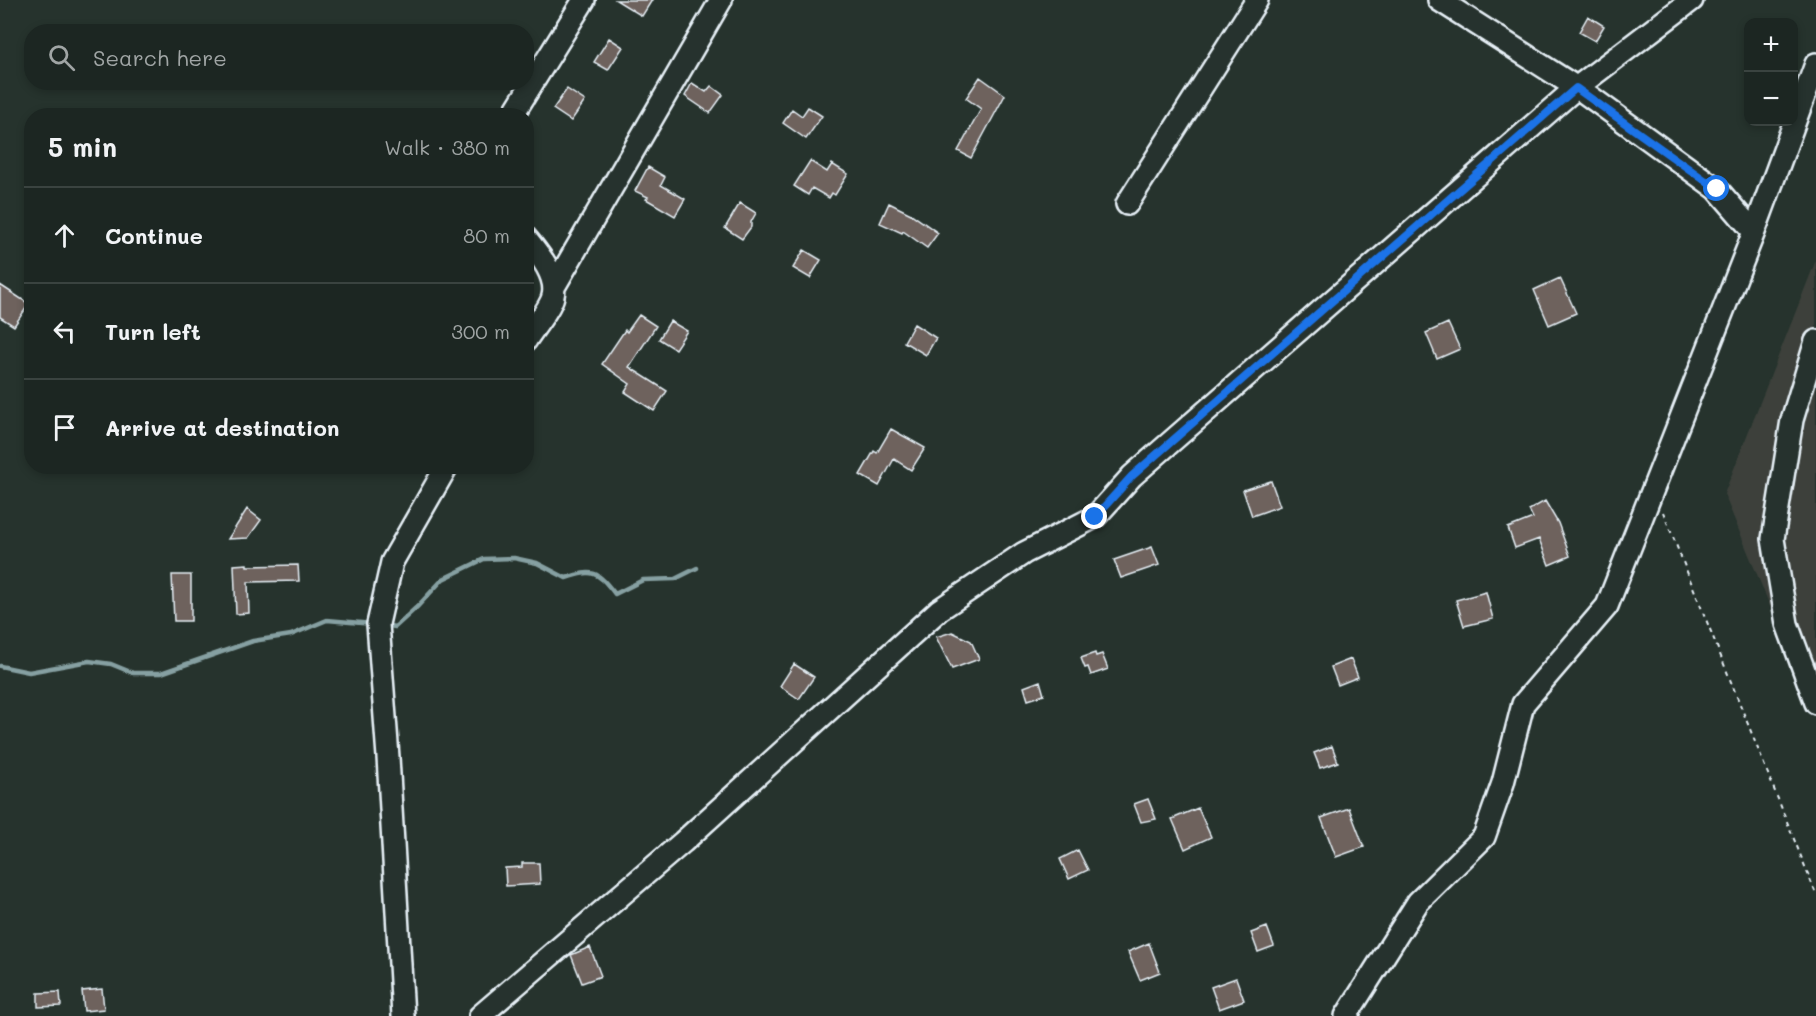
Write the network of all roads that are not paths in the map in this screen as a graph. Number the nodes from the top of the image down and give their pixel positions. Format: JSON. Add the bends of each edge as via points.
{"nodes":[{"id":1,"x":584,"y":0,"type":"edge"},
{"id":2,"x":721,"y":0,"type":"edge"},
{"id":3,"x":1257,"y":0,"type":"edge"},
{"id":4,"x":1439,"y":0,"type":"edge"},
{"id":5,"x":1692,"y":0,"type":"edge"},
{"id":6,"x":1816,"y":64,"type":"edge"},
{"id":7,"x":534,"y":81,"type":"edge"},
{"id":8,"x":1576,"y":88,"type":"junction"},
{"id":9,"x":528,"y":90,"type":"edge"},
{"id":10,"x":517,"y":108,"type":"edge"},
{"id":11,"x":1127,"y":204,"type":"dead end"},
{"id":12,"x":1754,"y":232,"type":"junction"},
{"id":13,"x":534,"y":248,"type":"edge"},
{"id":14,"x":555,"y":287,"type":"junction"},
{"id":15,"x":534,"y":328,"type":"edge"},
{"id":16,"x":1816,"y":341,"type":"edge"},
{"id":17,"x":442,"y":474,"type":"edge"},
{"id":18,"x":1816,"y":703,"type":"edge"},
{"id":19,"x":403,"y":1016,"type":"edge"},
{"id":20,"x":480,"y":1016,"type":"edge"},
{"id":21,"x":1346,"y":1016,"type":"edge"}],
"edges":[{"from":1,"to":7,"type":"street"},
{"from":2,"to":14,"type":"street"},
{"from":3,"to":11,"type":"street"},
{"from":4,"to":8,"type":"street"},
{"from":5,"to":8,"type":"street"},
{"from":6,"to":12,"type":"street"},
{"from":8,"to":12,"type":"street","via":[[1717,189]]},
{"from":8,"to":20,"type":"street","via":[[1132,476],[1095,517],[1024,553],[939,610],[683,842]]},
{"from":9,"to":10,"type":"street"},
{"from":12,"to":21,"type":"street","via":[[1606,606],[1523,704],[1503,783],[1484,837],[1418,903]]},
{"from":13,"to":14,"type":"street","via":[[546,264]]},
{"from":14,"to":15,"type":"street","via":[[553,298]]},
{"from":16,"to":18,"type":"street","via":[[1792,420],[1773,539],[1787,624]]},
{"from":17,"to":19,"type":"street","via":[[392,562],[378,624]]}]}
